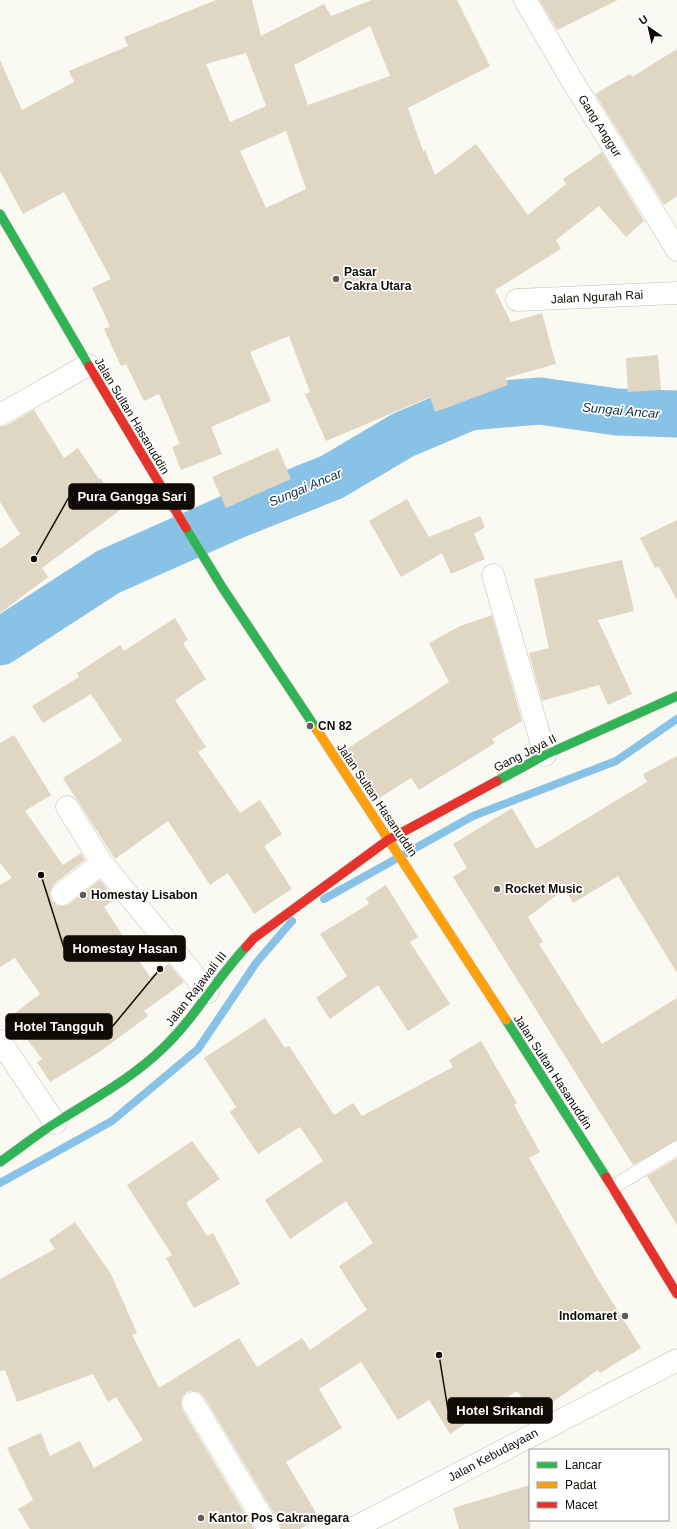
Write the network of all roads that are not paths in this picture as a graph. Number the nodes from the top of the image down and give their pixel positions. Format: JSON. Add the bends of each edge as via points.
{"nodes":[{"id":1,"x":525,"y":0,"type":"edge"},
{"id":2,"x":0,"y":214,"type":"edge"},
{"id":3,"x":677,"y":250,"type":"edge"},
{"id":4,"x":677,"y":293,"type":"edge"},
{"id":5,"x":517,"y":300,"type":"dead end"},
{"id":6,"x":88,"y":365,"type":"junction"},
{"id":7,"x":0,"y":415,"type":"edge"},
{"id":8,"x":493,"y":575,"type":"dead end"},
{"id":9,"x":677,"y":696,"type":"edge"},
{"id":10,"x":545,"y":755,"type":"junction"},
{"id":11,"x":67,"y":807,"type":"dead end"},
{"id":12,"x":388,"y":840,"type":"junction"},
{"id":13,"x":102,"y":863,"type":"junction"},
{"id":14,"x":62,"y":894,"type":"dead end"},
{"id":15,"x":208,"y":992,"type":"junction"},
{"id":16,"x":0,"y":1041,"type":"edge"},
{"id":17,"x":55,"y":1123,"type":"junction"},
{"id":18,"x":677,"y":1148,"type":"edge"},
{"id":19,"x":0,"y":1162,"type":"edge"},
{"id":20,"x":613,"y":1187,"type":"junction"},
{"id":21,"x":677,"y":1293,"type":"edge"},
{"id":22,"x":677,"y":1360,"type":"edge"},
{"id":23,"x":193,"y":1403,"type":"dead end"},
{"id":24,"x":269,"y":1529,"type":"edge"},
{"id":25,"x":352,"y":1529,"type":"edge"}],
"edges":[{"from":1,"to":3,"type":"street","name":"Gang Anggur"},
{"from":2,"to":6,"type":"main road","name":"Jalan Sultan Hasanuddin"},
{"from":4,"to":5,"type":"street","name":"Jalan Ngurah Rai"},
{"from":6,"to":7,"type":"street"},
{"from":6,"to":12,"type":"main road","name":"Jalan Sultan Hasanuddin","via":[[222,587]]},
{"from":8,"to":10,"type":"street"},
{"from":9,"to":10,"type":"main road","name":"Gang Jaya II"},
{"from":10,"to":12,"type":"main road","name":"Gang Jaya II"},
{"from":11,"to":13,"type":"street"},
{"from":12,"to":15,"type":"main road","name":"Jalan Rajawali III","via":[[254,938]]},
{"from":12,"to":20,"type":"main road","name":"Jalan Sultan Hasanuddin","via":[[419,884]]},
{"from":13,"to":14,"type":"street"},
{"from":13,"to":15,"type":"street"},
{"from":15,"to":17,"type":"main road","name":"Jalan Rajawali III","via":[[184,1026],[161,1050],[122,1081]]},
{"from":16,"to":17,"type":"street"},
{"from":17,"to":19,"type":"main road","name":"Jalan Rajawali III"},
{"from":18,"to":20,"type":"lane"},
{"from":20,"to":21,"type":"main road","name":"Jalan Sultan Hasanuddin"},
{"from":22,"to":25,"type":"street","name":"Jalan Kebudayaan"},
{"from":23,"to":24,"type":"street"}]}
